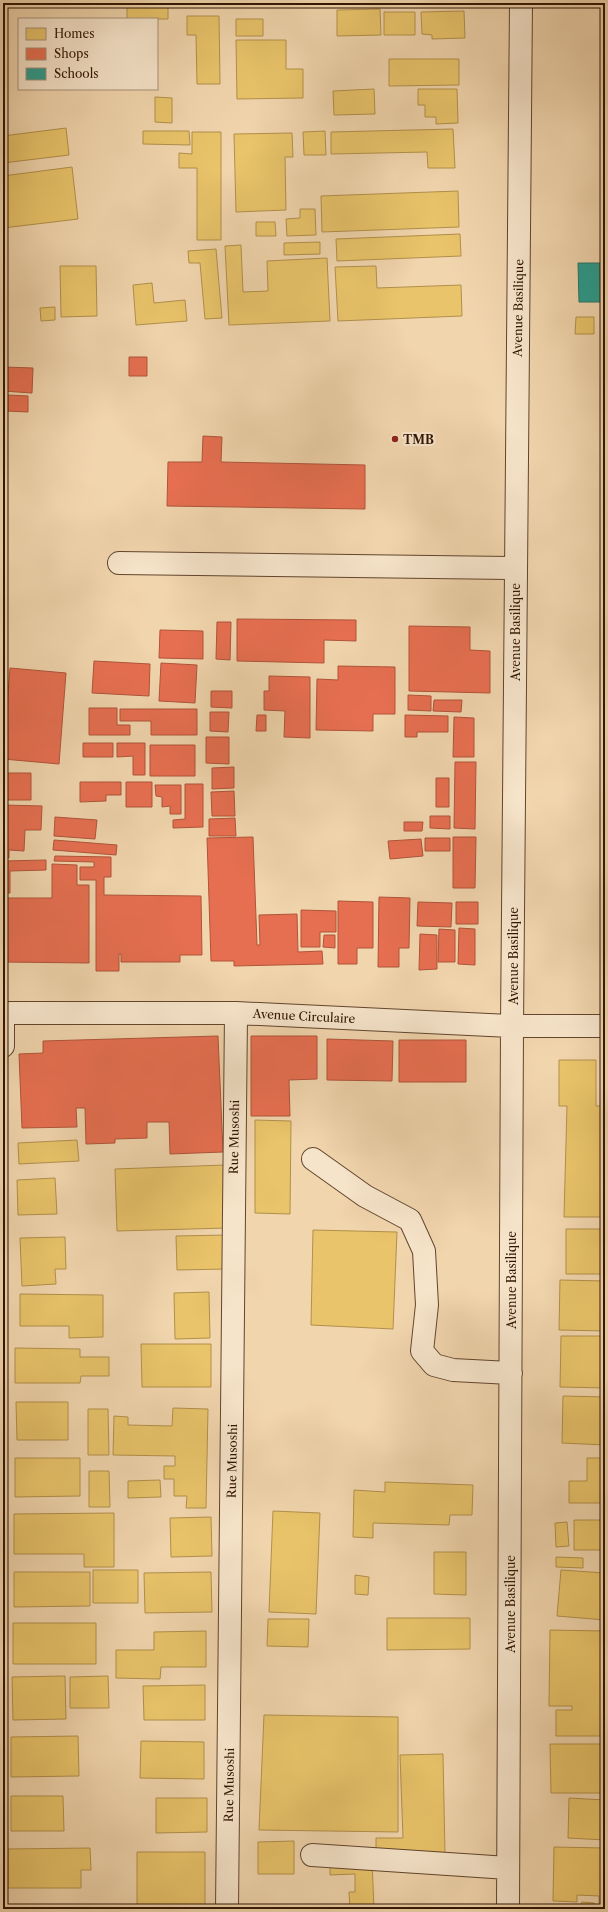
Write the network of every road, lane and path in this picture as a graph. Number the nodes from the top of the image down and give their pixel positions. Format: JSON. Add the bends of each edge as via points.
{"nodes":[{"id":1,"x":521,"y":3,"type":"edge"},
{"id":2,"x":119,"y":563,"type":"dead end"},
{"id":3,"x":516,"y":568,"type":"junction"},
{"id":4,"x":3,"y":1013,"type":"edge"},
{"id":5,"x":236,"y":1013,"type":"junction"},
{"id":6,"x":512,"y":1026,"type":"junction"},
{"id":7,"x":605,"y":1026,"type":"edge"},
{"id":8,"x":3,"y":1046,"type":"edge"},
{"id":9,"x":313,"y":1159,"type":"dead end"},
{"id":10,"x":511,"y":1373,"type":"junction"},
{"id":11,"x":312,"y":1855,"type":"dead end"},
{"id":12,"x":508,"y":1868,"type":"junction"},
{"id":13,"x":227,"y":1909,"type":"edge"},
{"id":14,"x":508,"y":1909,"type":"edge"}],
"edges":[{"from":1,"to":3,"type":"street","name":"Avenue Basilique"},
{"from":2,"to":3,"type":"street"},
{"from":3,"to":6,"type":"street","name":"Avenue Basilique"},
{"from":4,"to":5,"type":"street","name":"Avenue Circulaire"},
{"from":4,"to":8,"type":"street"},
{"from":5,"to":6,"type":"street","name":"Avenue Circulaire"},
{"from":5,"to":13,"type":"street","name":"Rue Musoshi"},
{"from":6,"to":7,"type":"street","name":"Avenue Circulaire"},
{"from":6,"to":10,"type":"street","name":"Avenue Basilique"},
{"from":9,"to":10,"type":"street","via":[[364,1196],[410,1220],[424,1251],[427,1304],[422,1351],[434,1365],[453,1370]]},
{"from":10,"to":12,"type":"street","name":"Avenue Basilique"},
{"from":11,"to":12,"type":"street"},
{"from":12,"to":14,"type":"street","name":"Avenue Basilique"}]}
